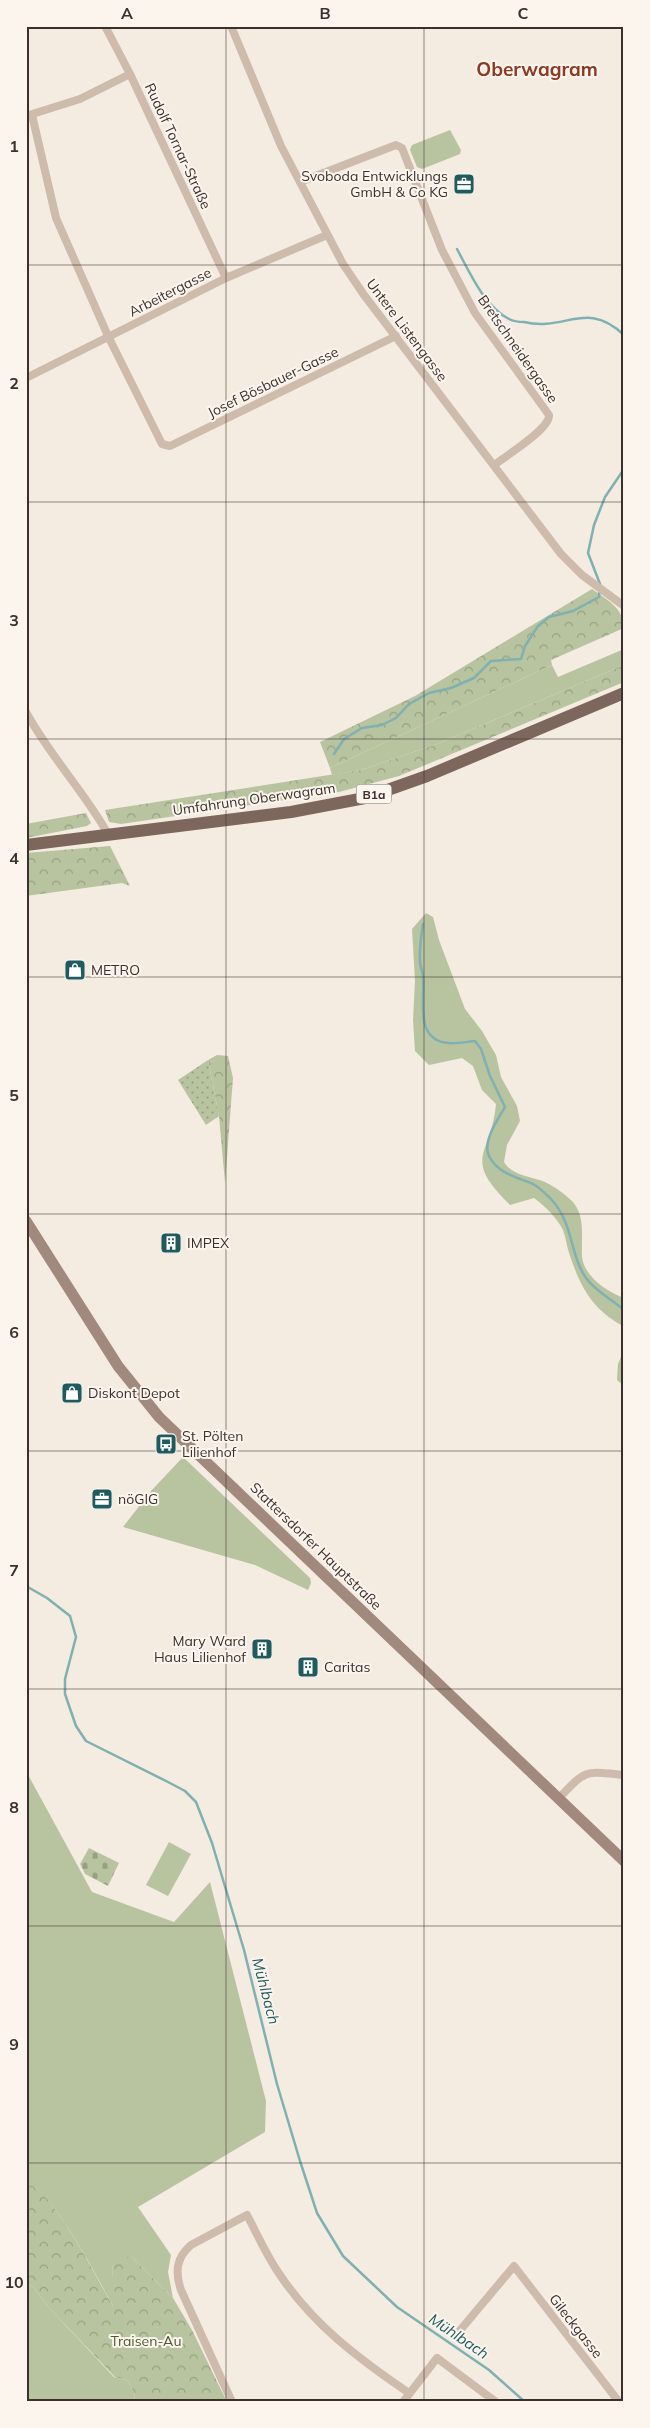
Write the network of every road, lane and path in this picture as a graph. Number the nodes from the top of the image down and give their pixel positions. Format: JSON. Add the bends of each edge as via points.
{"nodes":[{"id":1,"x":105,"y":26,"type":"edge"},
{"id":2,"x":231,"y":26,"type":"edge"},
{"id":3,"x":130,"y":74,"type":"junction"},
{"id":4,"x":29,"y":115,"type":"edge"},
{"id":5,"x":300,"y":182,"type":"junction"},
{"id":6,"x":327,"y":235,"type":"junction"},
{"id":7,"x":226,"y":278,"type":"junction"},
{"id":8,"x":108,"y":336,"type":"junction"},
{"id":9,"x":396,"y":336,"type":"junction"},
{"id":10,"x":26,"y":378,"type":"edge"},
{"id":11,"x":494,"y":465,"type":"junction"},
{"id":12,"x":624,"y":606,"type":"edge"},
{"id":13,"x":624,"y":693,"type":"edge"},
{"id":14,"x":26,"y":712,"type":"edge"},
{"id":15,"x":108,"y":834,"type":"junction"},
{"id":16,"x":26,"y":845,"type":"edge"},
{"id":17,"x":26,"y":1220,"type":"edge"},
{"id":18,"x":624,"y":1775,"type":"edge"},
{"id":19,"x":558,"y":1799,"type":"junction"},
{"id":20,"x":624,"y":1861,"type":"edge"},
{"id":21,"x":457,"y":2334,"type":"dead end"},
{"id":22,"x":410,"y":2393,"type":"junction"},
{"id":23,"x":232,"y":2402,"type":"edge"},
{"id":24,"x":403,"y":2402,"type":"edge"},
{"id":25,"x":496,"y":2402,"type":"edge"},
{"id":26,"x":619,"y":2402,"type":"edge"}],
"edges":[{"from":1,"to":3,"type":"street","name":"Rudolf Tornar-Straße"},
{"from":2,"to":5,"type":"street","name":"Untere Listengasse","via":[[281,146]]},
{"from":3,"to":4,"type":"street","via":[[80,100]]},
{"from":3,"to":7,"type":"street","name":"Rudolf Tornar-Straße"},
{"from":4,"to":8,"type":"street","via":[[56,218]]},
{"from":5,"to":6,"type":"street","name":"Untere Listengasse"},
{"from":5,"to":11,"type":"street","name":"Bretschneidergasse","via":[[400,145],[442,250],[475,313],[549,415],[544,428]]},
{"from":6,"to":7,"type":"street","name":"Arbeitergasse"},
{"from":6,"to":9,"type":"street","name":"Untere Listengasse","via":[[364,295]]},
{"from":7,"to":8,"type":"street","name":"Arbeitergasse"},
{"from":8,"to":9,"type":"street","name":"Josef Bösbauer-Gasse","via":[[160,443],[170,446]]},
{"from":8,"to":10,"type":"street","name":"Arbeitergasse"},
{"from":9,"to":11,"type":"street","name":"Untere Listengasse"},
{"from":11,"to":12,"type":"street","name":"Untere Listengasse","via":[[561,554],[582,575]]},
{"from":13,"to":15,"type":"main road","name":"Umfahrung Oberwagram","number":"B1a","via":[[427,776],[365,798],[290,812]]},
{"from":14,"to":15,"type":"street"},
{"from":15,"to":16,"type":"main road","number":"B1a"},
{"from":17,"to":19,"type":"main road","name":"Stattersdorfer Hauptstraße","via":[[118,1366],[158,1417]]},
{"from":18,"to":19,"type":"street","via":[[587,1772]]},
{"from":19,"to":20,"type":"main road","name":"Stattersdorfer Hauptstraße"},
{"from":21,"to":26,"type":"street","name":"Gileckgasse","via":[[514,2266]]},
{"from":22,"to":23,"type":"street","via":[[360,2359],[314,2320],[277,2271],[247,2215],[190,2245],[177,2266],[181,2290]]},
{"from":22,"to":24,"type":"street"},
{"from":22,"to":25,"type":"street","via":[[437,2358]]}]}
